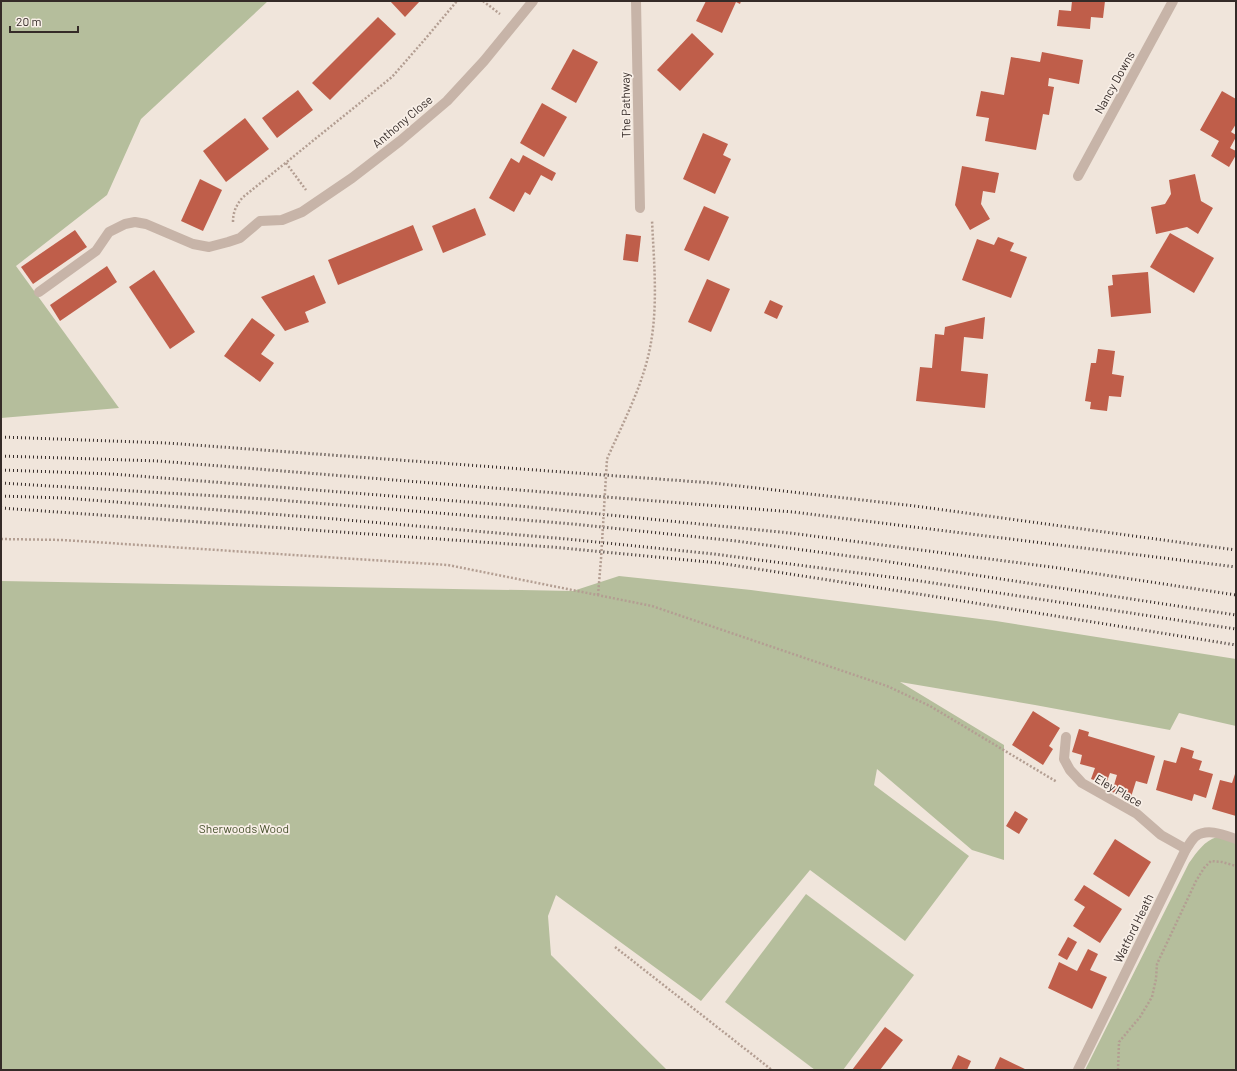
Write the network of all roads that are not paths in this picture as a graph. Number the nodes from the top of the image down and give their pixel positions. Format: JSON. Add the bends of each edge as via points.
{"nodes":[{"id":1,"x":533,"y":1,"type":"edge"},
{"id":2,"x":636,"y":1,"type":"edge"},
{"id":3,"x":1173,"y":1,"type":"edge"},
{"id":4,"x":1078,"y":176,"type":"dead end"},
{"id":5,"x":640,"y":208,"type":"road end"},
{"id":6,"x":39,"y":292,"type":"dead end"},
{"id":7,"x":1066,"y":737,"type":"dead end"},
{"id":8,"x":1236,"y":839,"type":"edge"},
{"id":9,"x":1186,"y":849,"type":"junction"},
{"id":10,"x":1078,"y":1070,"type":"edge"}],
"edges":[{"from":1,"to":6,"type":"street","name":"Anthony Close","via":[[484,61],[447,100],[400,141],[302,212],[282,220],[260,221],[240,238],[209,246],[193,244],[146,224],[125,224],[109,232],[96,251]]},
{"from":2,"to":5,"type":"street","name":"The Pathway"},
{"from":3,"to":4,"type":"street","name":"Nancy Downs"},
{"from":7,"to":9,"type":"street","name":"Eley Place","via":[[1064,759],[1082,783],[1136,814],[1161,835]]},
{"from":8,"to":9,"type":"street","name":"Watford Heath","via":[[1216,833],[1204,833],[1196,837]]},
{"from":9,"to":10,"type":"street","name":"Watford Heath"}]}
